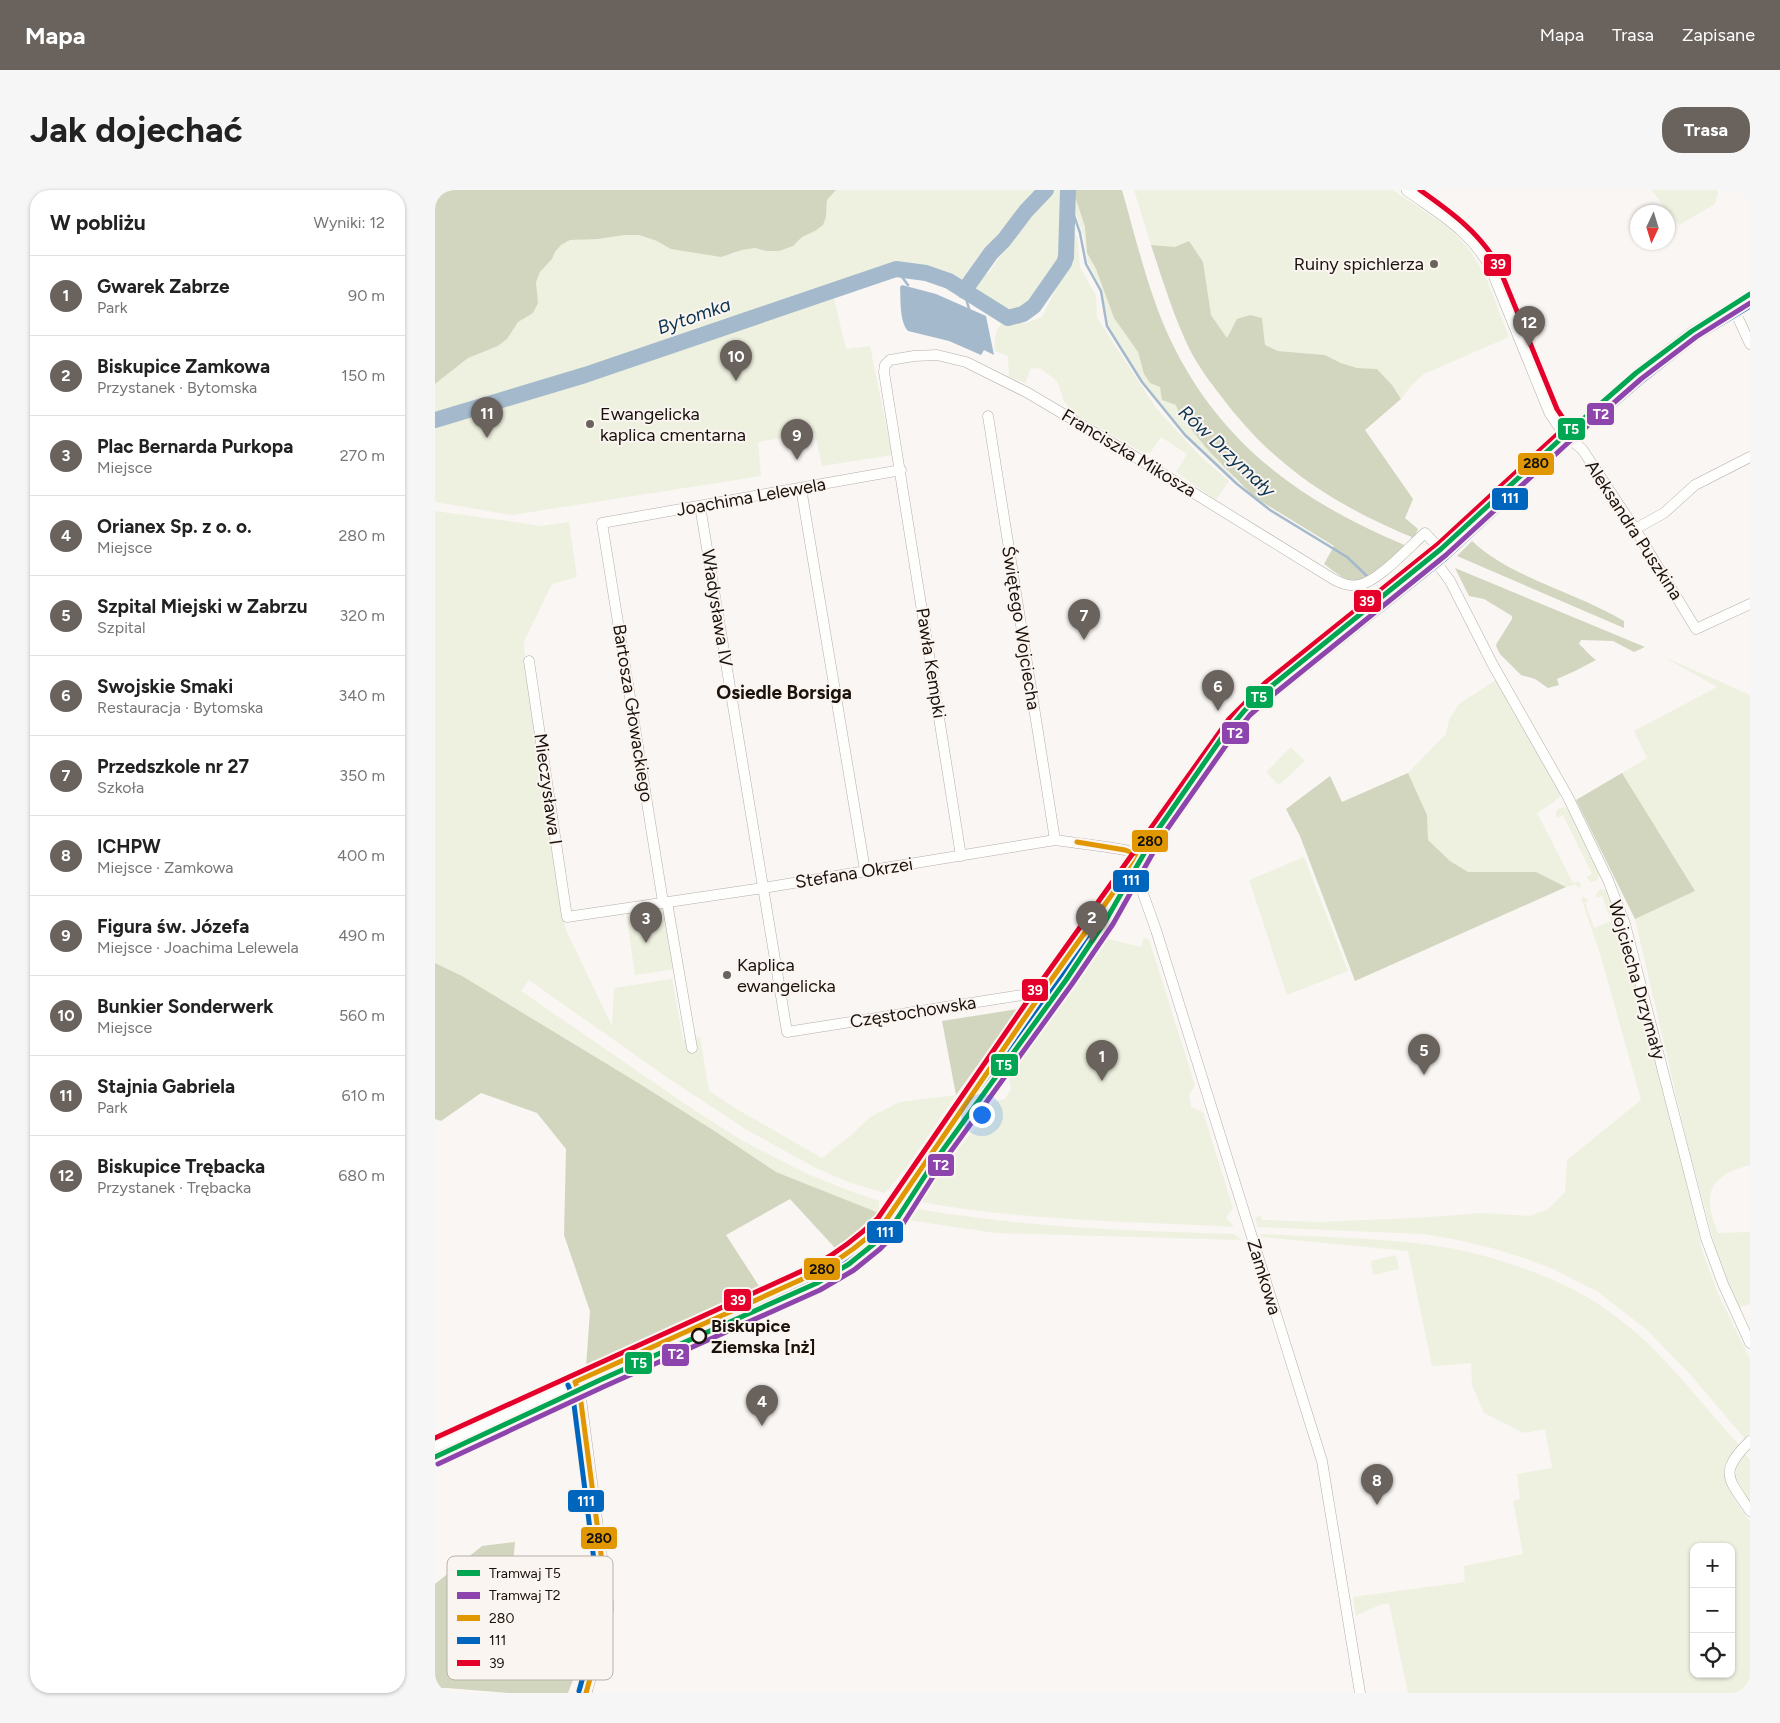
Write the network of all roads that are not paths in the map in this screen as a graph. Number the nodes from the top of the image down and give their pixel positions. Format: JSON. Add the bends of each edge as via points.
{"nodes":[{"id":1,"x":1407,"y":190,"type":"edge"},
{"id":2,"x":1750,"y":297,"type":"edge"},
{"id":3,"x":1733,"y":308,"type":"junction"},
{"id":4,"x":1750,"y":344,"type":"edge"},
{"id":5,"x":988,"y":416,"type":"dead end"},
{"id":6,"x":1566,"y":436,"type":"junction"},
{"id":7,"x":1750,"y":457,"type":"edge"},
{"id":8,"x":901,"y":470,"type":"junction"},
{"id":9,"x":801,"y":488,"type":"junction"},
{"id":10,"x":700,"y":506,"type":"junction"},
{"id":11,"x":602,"y":523,"type":"joint"},
{"id":12,"x":1635,"y":529,"type":"junction"},
{"id":13,"x":1442,"y":551,"type":"junction"},
{"id":14,"x":1433,"y":558,"type":"junction"},
{"id":15,"x":1750,"y":604,"type":"edge"},
{"id":16,"x":529,"y":661,"type":"dead end"},
{"id":17,"x":1055,"y":840,"type":"junction"},
{"id":18,"x":961,"y":856,"type":"junction"},
{"id":19,"x":1141,"y":856,"type":"junction"},
{"id":20,"x":865,"y":870,"type":"junction"},
{"id":21,"x":1128,"y":873,"type":"junction"},
{"id":22,"x":763,"y":888,"type":"junction"},
{"id":23,"x":665,"y":902,"type":"junction"},
{"id":24,"x":567,"y":917,"type":"joint"},
{"id":25,"x":1039,"y":997,"type":"junction"},
{"id":26,"x":787,"y":1032,"type":"joint"},
{"id":27,"x":692,"y":1048,"type":"dead end"},
{"id":28,"x":1750,"y":1343,"type":"edge"},
{"id":29,"x":575,"y":1382,"type":"junction"},
{"id":30,"x":1750,"y":1441,"type":"edge"},
{"id":31,"x":435,"y":1446,"type":"edge"},
{"id":32,"x":1750,"y":1511,"type":"edge"},
{"id":33,"x":602,"y":1556,"type":"edge"},
{"id":34,"x":590,"y":1680,"type":"edge"},
{"id":35,"x":586,"y":1693,"type":"edge"},
{"id":36,"x":1360,"y":1693,"type":"edge"}],
"edges":[{"from":1,"to":6,"type":"street","via":[[1465,232],[1484,255],[1549,413]]},
{"from":2,"to":3,"type":"street"},
{"from":3,"to":4,"type":"street"},
{"from":3,"to":6,"type":"street","via":[[1665,352]]},
{"from":5,"to":17,"type":"street","name":"Świętego Wojciecha"},
{"from":6,"to":12,"type":"street","name":"Aleksandra Puszkina","via":[[1582,449]]},
{"from":6,"to":13,"type":"street"},
{"from":7,"to":12,"type":"street","via":[[1695,485],[1664,513]]},
{"from":8,"to":9,"type":"street","name":"Joachima Lelewela"},
{"from":8,"to":13,"type":"street","name":"Franciszka Mikosza","via":[[885,365],[898,358],[937,355],[966,362],[1028,392],[1346,585],[1367,583],[1425,533]]},
{"from":8,"to":18,"type":"street","name":"Pawła Kempki"},
{"from":9,"to":10,"type":"street","name":"Joachima Lelewela"},
{"from":9,"to":20,"type":"street"},
{"from":10,"to":11,"type":"street","name":"Joachima Lelewela"},
{"from":10,"to":22,"type":"street","name":"Władysława IV"},
{"from":11,"to":23,"type":"street","name":"Bartosza Głowackiego"},
{"from":12,"to":15,"type":"street","name":"Aleksandra Puszkina","via":[[1696,629]]},
{"from":13,"to":14,"type":"street"},
{"from":14,"to":19,"type":"street","via":[[1246,711]]},
{"from":14,"to":28,"type":"street","name":"Wojciecha Drzymały","via":[[1450,581],[1493,665],[1568,797],[1608,880],[1625,924],[1706,1238]]},
{"from":16,"to":24,"type":"street","name":"Mieczysława I"},
{"from":17,"to":18,"type":"street","name":"Stefana Okrzei"},
{"from":17,"to":19,"type":"street","name":"Stefana Okrzei","via":[[1125,850]]},
{"from":18,"to":20,"type":"street","name":"Stefana Okrzei"},
{"from":19,"to":21,"type":"street"},
{"from":20,"to":22,"type":"street","name":"Stefana Okrzei"},
{"from":21,"to":25,"type":"street"},
{"from":21,"to":36,"type":"street","name":"Zamkowa","via":[[1138,880],[1156,930],[1322,1462]]},
{"from":22,"to":23,"type":"street","name":"Stefana Okrzei"},
{"from":22,"to":26,"type":"street","name":"Władysława IV"},
{"from":23,"to":24,"type":"street","name":"Stefana Okrzei"},
{"from":23,"to":27,"type":"street","name":"Bartosza Głowackiego"},
{"from":25,"to":26,"type":"street","name":"Częstochowska","via":[[1022,995]]},
{"from":25,"to":29,"type":"street","via":[[884,1223],[863,1242],[817,1272]]},
{"from":29,"to":31,"type":"street"},
{"from":29,"to":33,"type":"street","via":[[580,1395]]},
{"from":30,"to":32,"type":"street","via":[[1733,1459],[1729,1474],[1731,1483]]},
{"from":34,"to":35,"type":"street"}]}
